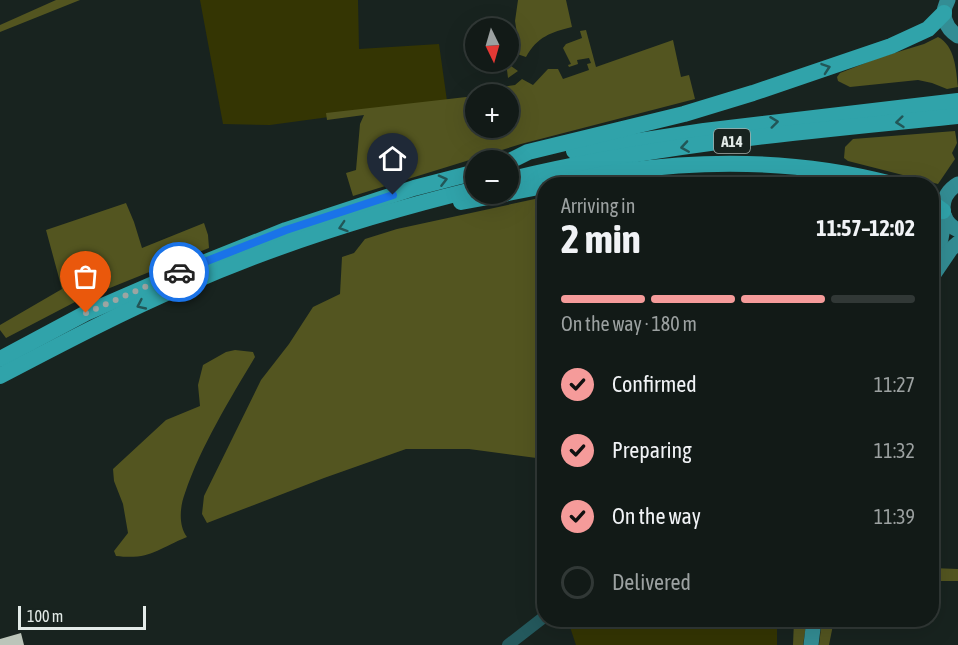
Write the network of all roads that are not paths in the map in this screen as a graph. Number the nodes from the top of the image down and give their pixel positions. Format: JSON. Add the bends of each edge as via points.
{"nodes":[{"id":1,"x":946,"y":7,"type":"edge"},
{"id":2,"x":957,"y":37,"type":"edge"},
{"id":3,"x":958,"y":101,"type":"edge"},
{"id":4,"x":958,"y":116,"type":"edge"},
{"id":5,"x":519,"y":157,"type":"edge"},
{"id":6,"x":519,"y":161,"type":"edge"},
{"id":7,"x":465,"y":175,"type":"edge"},
{"id":8,"x":958,"y":176,"type":"edge"},
{"id":9,"x":519,"y":177,"type":"edge"},
{"id":10,"x":591,"y":177,"type":"edge"},
{"id":11,"x":859,"y":177,"type":"edge"},
{"id":12,"x":537,"y":187,"type":"edge"},
{"id":13,"x":954,"y":187,"type":"edge"},
{"id":14,"x":519,"y":191,"type":"edge"},
{"id":15,"x":465,"y":192,"type":"edge"},
{"id":16,"x":465,"y":201,"type":"edge"},
{"id":17,"x":418,"y":203,"type":"junction"},
{"id":18,"x":940,"y":211,"type":"edge"},
{"id":19,"x":958,"y":230,"type":"edge"},
{"id":20,"x":939,"y":242,"type":"edge"},
{"id":21,"x":958,"y":243,"type":"edge"},
{"id":22,"x":939,"y":267,"type":"edge"},
{"id":23,"x":0,"y":359,"type":"edge"},
{"id":24,"x":0,"y":376,"type":"edge"},
{"id":25,"x":537,"y":622,"type":"edge"},
{"id":26,"x":813,"y":627,"type":"edge"},
{"id":27,"x":508,"y":645,"type":"edge"},
{"id":28,"x":811,"y":645,"type":"edge"}],
"edges":[{"from":1,"to":2,"type":"main road","via":[[945,22]]},
{"from":5,"to":1,"type":"highway","number":"A14","one_way":true,"via":[[684,114],[891,46],[928,29]]},
{"from":6,"to":3,"type":"highway","number":"A14","one_way":true,"via":[[704,131]]},
{"from":4,"to":9,"type":"highway","number":"A14","one_way":true,"via":[[704,144]]},
{"from":23,"to":7,"type":"highway","one_way":true,"via":[[86,313],[193,267],[297,226]]},
{"from":8,"to":13,"type":"main road"},
{"from":10,"to":11,"type":"highway","number":"A14","via":[[711,164],[778,165]]},
{"from":12,"to":14,"type":"highway"},
{"from":13,"to":18,"type":"main road"},
{"from":15,"to":17,"type":"highway"},
{"from":16,"to":17,"type":"highway"},
{"from":17,"to":24,"type":"highway","one_way":true,"via":[[289,244],[186,284]]},
{"from":18,"to":19,"type":"main road"},
{"from":18,"to":20,"type":"main road"},
{"from":21,"to":22,"type":"main road"},
{"from":25,"to":27,"type":"street"},
{"from":26,"to":28,"type":"main road"}]}
